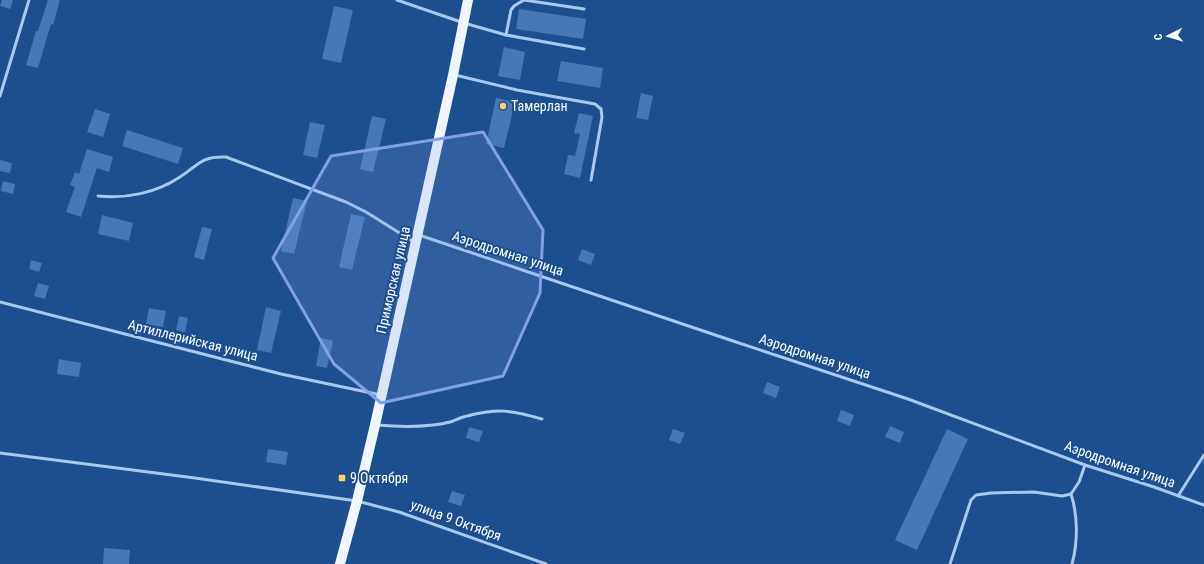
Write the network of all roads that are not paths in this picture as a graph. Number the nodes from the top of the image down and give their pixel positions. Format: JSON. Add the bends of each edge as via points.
{"nodes":[{"id":1,"x":29,"y":0,"type":"edge"},
{"id":2,"x":397,"y":0,"type":"edge"},
{"id":3,"x":468,"y":0,"type":"edge"},
{"id":4,"x":584,"y":9,"type":"dead end"},
{"id":5,"x":464,"y":23,"type":"junction"},
{"id":6,"x":506,"y":35,"type":"junction"},
{"id":7,"x":584,"y":49,"type":"dead end"},
{"id":8,"x":453,"y":75,"type":"junction"},
{"id":9,"x":0,"y":96,"type":"edge"},
{"id":10,"x":591,"y":180,"type":"dead end"},
{"id":11,"x":98,"y":196,"type":"dead end"},
{"id":12,"x":416,"y":238,"type":"junction"},
{"id":13,"x":0,"y":302,"type":"edge"},
{"id":14,"x":381,"y":395,"type":"junction"},
{"id":15,"x":542,"y":418,"type":"dead end"},
{"id":16,"x":375,"y":425,"type":"junction"},
{"id":17,"x":0,"y":453,"type":"edge"},
{"id":18,"x":1204,"y":455,"type":"edge"},
{"id":19,"x":1085,"y":465,"type":"junction"},
{"id":20,"x":1071,"y":494,"type":"junction"},
{"id":21,"x":1178,"y":496,"type":"junction"},
{"id":22,"x":357,"y":501,"type":"junction"},
{"id":23,"x":1204,"y":504,"type":"edge"},
{"id":24,"x":340,"y":564,"type":"edge"},
{"id":25,"x":546,"y":564,"type":"edge"},
{"id":26,"x":950,"y":564,"type":"edge"},
{"id":27,"x":1072,"y":564,"type":"edge"}],
"edges":[{"from":1,"to":9,"type":"lane"},
{"from":2,"to":5,"type":"lane"},
{"from":3,"to":5,"type":"main road","name":"Приморская улица"},
{"from":4,"to":6,"type":"lane","via":[[524,0],[511,10]]},
{"from":5,"to":6,"type":"lane"},
{"from":5,"to":8,"type":"main road","name":"Приморская улица"},
{"from":6,"to":7,"type":"lane"},
{"from":8,"to":10,"type":"lane","via":[[595,104],[601,109],[602,118]]},
{"from":8,"to":12,"type":"main road","name":"Приморская улица"},
{"from":11,"to":12,"type":"lane","name":"Аэродромная улица","via":[[114,198],[151,190],[180,177],[201,161],[214,156],[226,157],[346,202]]},
{"from":12,"to":14,"type":"main road","name":"Приморская улица"},
{"from":12,"to":19,"type":"lane","name":"Аэродромная улица","via":[[908,399]]},
{"from":13,"to":14,"type":"lane","name":"Артиллерийская улица","via":[[281,374]]},
{"from":14,"to":16,"type":"main road","name":"Приморская улица"},
{"from":15,"to":16,"type":"lane","via":[[502,410],[465,416],[450,422],[411,427]]},
{"from":16,"to":22,"type":"main road","name":"Приморская улица"},
{"from":17,"to":22,"type":"lane","name":"улица 9 Октября"},
{"from":18,"to":21,"type":"lane"},
{"from":19,"to":20,"type":"lane"},
{"from":19,"to":21,"type":"lane","name":"Аэродромная улица"},
{"from":20,"to":26,"type":"lane","via":[[1062,496],[1034,492],[976,495],[971,500]]},
{"from":20,"to":27,"type":"lane","via":[[1075,507],[1076,530]]},
{"from":21,"to":23,"type":"lane","name":"Аэродромная улица"},
{"from":22,"to":24,"type":"main road","name":"Приморская улица"},
{"from":22,"to":25,"type":"lane","name":"улица 9 Октября","via":[[399,512]]}]}
